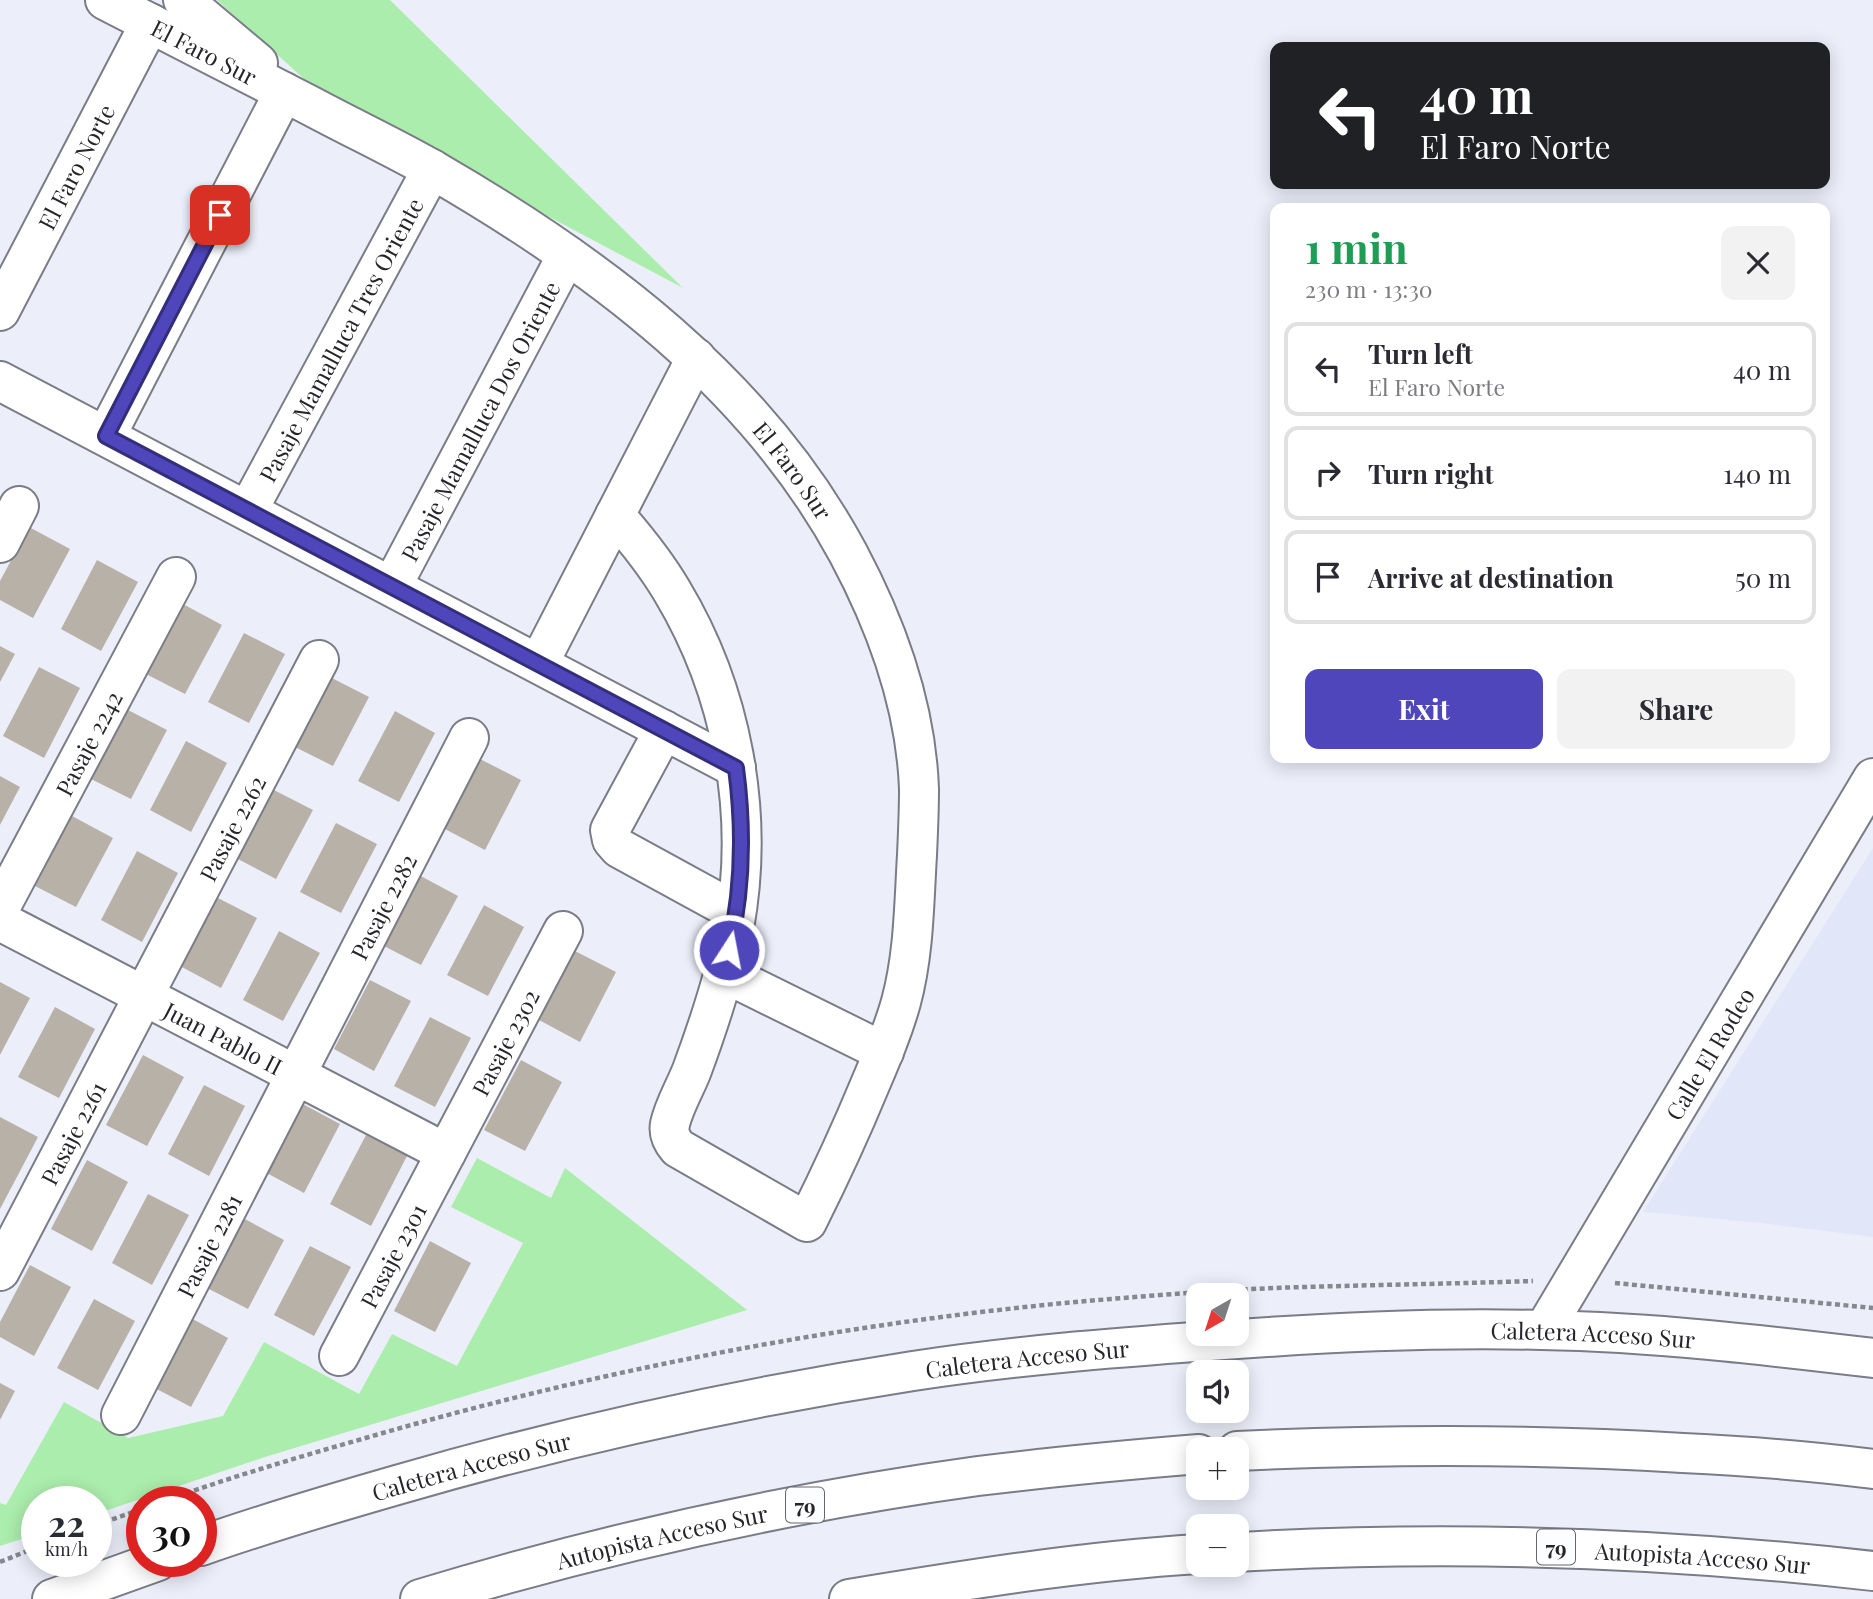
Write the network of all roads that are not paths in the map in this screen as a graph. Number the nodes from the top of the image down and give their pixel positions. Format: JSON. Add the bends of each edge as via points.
{"nodes":[{"id":1,"x":105,"y":0,"type":"edge"},
{"id":2,"x":183,"y":0,"type":"edge"},
{"id":3,"x":150,"y":23,"type":"junction"},
{"id":4,"x":295,"y":98,"type":"junction"},
{"id":5,"x":432,"y":169,"type":"junction"},
{"id":6,"x":567,"y":255,"type":"junction"},
{"id":7,"x":0,"y":312,"type":"edge"},
{"id":8,"x":696,"y":358,"type":"junction"},
{"id":9,"x":0,"y":381,"type":"edge"},
{"id":10,"x":106,"y":436,"type":"junction"},
{"id":11,"x":19,"y":506,"type":"dead end"},
{"id":12,"x":248,"y":510,"type":"junction"},
{"id":13,"x":615,"y":515,"type":"junction"},
{"id":14,"x":0,"y":543,"type":"edge"},
{"id":15,"x":176,"y":577,"type":"dead end"},
{"id":16,"x":392,"y":586,"type":"junction"},
{"id":17,"x":319,"y":660,"type":"dead end"},
{"id":18,"x":539,"y":663,"type":"junction"},
{"id":19,"x":664,"y":730,"type":"junction"},
{"id":20,"x":469,"y":738,"type":"dead end"},
{"id":21,"x":736,"y":768,"type":"junction"},
{"id":22,"x":1873,"y":778,"type":"edge"},
{"id":23,"x":1861,"y":821,"type":"edge"},
{"id":24,"x":0,"y":908,"type":"edge"},
{"id":25,"x":736,"y":912,"type":"junction"},
{"id":26,"x":0,"y":921,"type":"edge"},
{"id":27,"x":564,"y":931,"type":"dead end"},
{"id":28,"x":724,"y":973,"type":"junction"},
{"id":29,"x":144,"y":996,"type":"junction"},
{"id":30,"x":884,"y":1052,"type":"junction"},
{"id":31,"x":296,"y":1075,"type":"junction"},
{"id":32,"x":446,"y":1153,"type":"junction"},
{"id":33,"x":0,"y":1271,"type":"edge"},
{"id":34,"x":1544,"y":1330,"type":"junction"},
{"id":35,"x":339,"y":1356,"type":"dead end"},
{"id":36,"x":1873,"y":1358,"type":"edge"},
{"id":37,"x":121,"y":1415,"type":"dead end"},
{"id":38,"x":1249,"y":1450,"type":"edge"},
{"id":39,"x":1186,"y":1455,"type":"edge"},
{"id":40,"x":1873,"y":1469,"type":"edge"},
{"id":41,"x":217,"y":1541,"type":"edge"},
{"id":42,"x":1249,"y":1551,"type":"edge"},
{"id":43,"x":1186,"y":1555,"type":"edge"},
{"id":44,"x":1873,"y":1571,"type":"edge"},
{"id":45,"x":126,"y":1572,"type":"edge"},
{"id":46,"x":52,"y":1599,"type":"edge"},
{"id":47,"x":420,"y":1599,"type":"edge"},
{"id":48,"x":849,"y":1599,"type":"edge"}],
"edges":[{"from":1,"to":3,"type":"main road","name":"El Faro Sur"},
{"from":2,"to":4,"type":"main road","name":"El Faro Sur"},
{"from":3,"to":4,"type":"main road","name":"El Faro Sur"},
{"from":3,"to":7,"type":"main road","name":"El Faro Norte"},
{"from":4,"to":5,"type":"main road","name":"El Faro Sur"},
{"from":4,"to":10,"type":"main road"},
{"from":5,"to":6,"type":"main road","name":"El Faro Sur"},
{"from":5,"to":12,"type":"main road","name":"Pasaje Mamalluca Tres Oriente"},
{"from":6,"to":8,"type":"main road","name":"El Faro Sur"},
{"from":6,"to":16,"type":"main road","name":"Pasaje Mamalluca Dos Oriente"},
{"from":8,"to":13,"type":"main road"},
{"from":8,"to":30,"type":"main road","name":"El Faro Sur","via":[[775,442],[834,528],[876,611],[906,697],[919,787],[913,937],[901,1003]]},
{"from":9,"to":10,"type":"main road"},
{"from":10,"to":12,"type":"main road"},
{"from":11,"to":14,"type":"main road"},
{"from":12,"to":16,"type":"main road"},
{"from":13,"to":18,"type":"main road"},
{"from":13,"to":21,"type":"main road","via":[[652,561],[694,632],[724,713]]},
{"from":15,"to":24,"type":"main road","name":"Pasaje 2242"},
{"from":16,"to":18,"type":"main road"},
{"from":17,"to":29,"type":"main road","name":"Pasaje 2262"},
{"from":18,"to":19,"type":"main road"},
{"from":19,"to":21,"type":"main road"},
{"from":19,"to":25,"type":"main road","via":[[610,830],[612,840]]},
{"from":20,"to":31,"type":"main road","name":"Pasaje 2282"},
{"from":21,"to":25,"type":"main road","via":[[741,831]]},
{"from":22,"to":23,"type":"main road","name":"Calle El Rodeo"},
{"from":23,"to":34,"type":"main road","name":"Calle El Rodeo"},
{"from":25,"to":28,"type":"main road"},
{"from":26,"to":29,"type":"main road","name":"Juan Pablo II"},
{"from":27,"to":32,"type":"main road","name":"Pasaje 2302"},
{"from":28,"to":30,"type":"main road"},
{"from":28,"to":30,"type":"main road","name":"El Faro Sur","via":[[669,1134],[678,1148],[807,1222]]},
{"from":29,"to":31,"type":"main road","name":"Juan Pablo II"},
{"from":29,"to":33,"type":"main road","name":"Pasaje 2261"},
{"from":31,"to":32,"type":"main road","name":"Juan Pablo II"},
{"from":31,"to":37,"type":"main road","name":"Pasaje 2281"},
{"from":32,"to":35,"type":"main road","name":"Pasaje 2301"},
{"from":34,"to":36,"type":"main road","name":"Caletera Acceso Sur"},
{"from":34,"to":41,"type":"main road","name":"Caletera Acceso Sur","via":[[1366,1331],[1241,1338],[915,1371],[774,1395],[565,1440],[343,1500]]},
{"from":38,"to":40,"type":"main road","via":[[1478,1445],[1609,1448]]},
{"from":39,"to":47,"type":"main road","name":"Autopista Acceso Sur","number":"79","via":[[977,1476],[833,1499],[615,1545]]},
{"from":42,"to":44,"type":"main road","name":"Autopista Acceso Sur","number":"79","via":[[1547,1546]]},
{"from":43,"to":48,"type":"main road","via":[[1071,1566]]},
{"from":45,"to":46,"type":"main road"}]}
